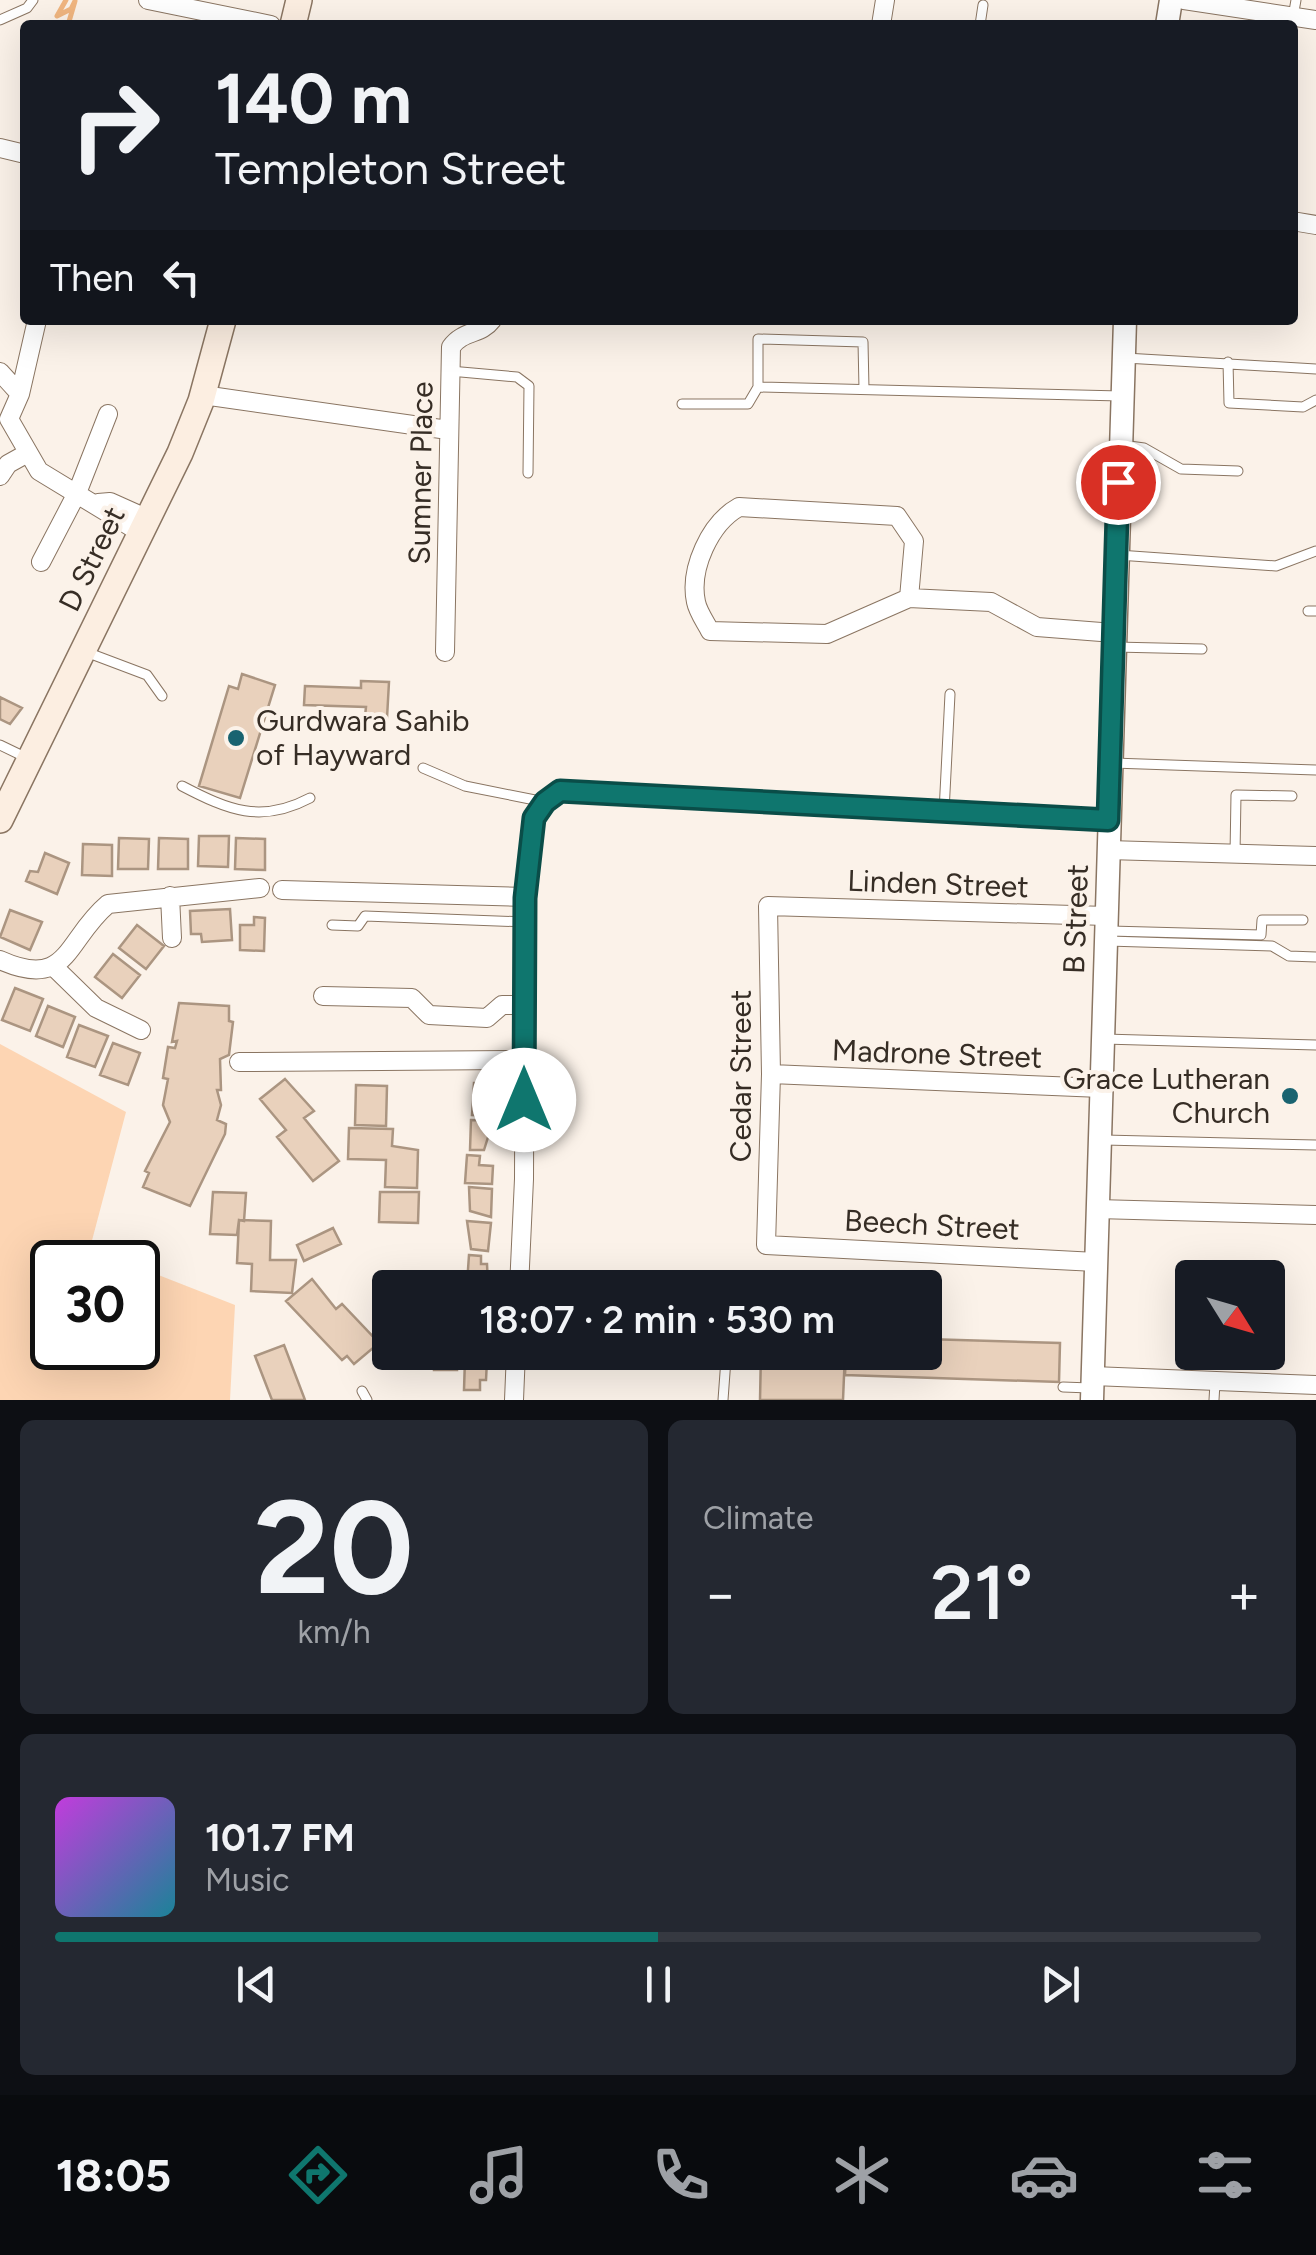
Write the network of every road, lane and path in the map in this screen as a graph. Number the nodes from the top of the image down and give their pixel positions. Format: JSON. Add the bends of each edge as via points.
{"nodes":[{"id":1,"x":33,"y":0,"type":"edge"},
{"id":2,"x":148,"y":0,"type":"edge"},
{"id":3,"x":1184,"y":0,"type":"edge"},
{"id":4,"x":983,"y":5,"type":"dead end"},
{"id":5,"x":1295,"y":8,"type":"edge"},
{"id":6,"x":0,"y":20,"type":"edge"},
{"id":7,"x":246,"y":20,"type":"edge"},
{"id":8,"x":981,"y":20,"type":"edge"},
{"id":9,"x":1316,"y":20,"type":"edge"},
{"id":10,"x":35,"y":325,"type":"edge"},
{"id":11,"x":222,"y":325,"type":"edge"},
{"id":12,"x":488,"y":325,"type":"edge"},
{"id":13,"x":1125,"y":325,"type":"edge"},
{"id":14,"x":1123,"y":358,"type":"junction"},
{"id":15,"x":1228,"y":362,"type":"junction"},
{"id":16,"x":1316,"y":369,"type":"edge"},
{"id":17,"x":450,"y":370,"type":"junction"},
{"id":18,"x":0,"y":372,"type":"edge"},
{"id":19,"x":758,"y":386,"type":"junction"},
{"id":20,"x":864,"y":390,"type":"junction"},
{"id":21,"x":20,"y":394,"type":"junction"},
{"id":22,"x":203,"y":395,"type":"junction"},
{"id":23,"x":1120,"y":396,"type":"junction"},
{"id":24,"x":1316,"y":400,"type":"edge"},
{"id":25,"x":682,"y":404,"type":"dead end"},
{"id":26,"x":108,"y":414,"type":"dead end"},
{"id":27,"x":448,"y":430,"type":"junction"},
{"id":28,"x":1119,"y":445,"type":"junction"},
{"id":29,"x":26,"y":454,"type":"junction"},
{"id":30,"x":1238,"y":471,"type":"dead end"},
{"id":31,"x":528,"y":473,"type":"dead end"},
{"id":32,"x":0,"y":476,"type":"edge"},
{"id":33,"x":77,"y":493,"type":"junction"},
{"id":34,"x":145,"y":526,"type":"junction"},
{"id":35,"x":1316,"y":551,"type":"edge"},
{"id":36,"x":1115,"y":555,"type":"junction"},
{"id":37,"x":42,"y":562,"type":"dead end"},
{"id":38,"x":909,"y":598,"type":"junction"},
{"id":39,"x":1114,"y":640,"type":"junction"},
{"id":40,"x":1202,"y":648,"type":"dead end"},
{"id":41,"x":83,"y":651,"type":"junction"},
{"id":42,"x":444,"y":652,"type":"dead end"},
{"id":43,"x":950,"y":694,"type":"dead end"},
{"id":44,"x":162,"y":696,"type":"dead end"},
{"id":45,"x":0,"y":744,"type":"edge"},
{"id":46,"x":30,"y":759,"type":"junction"},
{"id":47,"x":1110,"y":762,"type":"junction"},
{"id":48,"x":423,"y":768,"type":"dead end"},
{"id":49,"x":1316,"y":770,"type":"edge"},
{"id":50,"x":182,"y":786,"type":"dead end"},
{"id":51,"x":1292,"y":796,"type":"dead end"},
{"id":52,"x":310,"y":798,"type":"dead end"},
{"id":53,"x":545,"y":802,"type":"junction"},
{"id":54,"x":944,"y":812,"type":"junction"},
{"id":55,"x":0,"y":820,"type":"edge"},
{"id":56,"x":1108,"y":820,"type":"junction"},
{"id":57,"x":1108,"y":850,"type":"junction"},
{"id":58,"x":1235,"y":854,"type":"junction"},
{"id":59,"x":1316,"y":856,"type":"edge"},
{"id":60,"x":260,"y":888,"type":"dead end"},
{"id":61,"x":282,"y":890,"type":"dead end"},
{"id":62,"x":170,"y":896,"type":"junction"},
{"id":63,"x":525,"y":898,"type":"junction"},
{"id":64,"x":768,"y":906,"type":"joint"},
{"id":65,"x":1303,"y":920,"type":"dead end"},
{"id":66,"x":525,"y":922,"type":"junction"},
{"id":67,"x":332,"y":925,"type":"dead end"},
{"id":68,"x":1105,"y":929,"type":"junction"},
{"id":69,"x":172,"y":938,"type":"dead end"},
{"id":70,"x":1316,"y":957,"type":"edge"},
{"id":71,"x":0,"y":960,"type":"edge"},
{"id":72,"x":55,"y":968,"type":"junction"},
{"id":73,"x":323,"y":996,"type":"dead end"},
{"id":74,"x":524,"y":1005,"type":"junction"},
{"id":75,"x":142,"y":1030,"type":"dead end"},
{"id":76,"x":1102,"y":1039,"type":"junction"},
{"id":77,"x":1316,"y":1045,"type":"edge"},
{"id":78,"x":524,"y":1060,"type":"junction"},
{"id":79,"x":238,"y":1062,"type":"dead end"},
{"id":80,"x":771,"y":1074,"type":"junction"},
{"id":81,"x":1101,"y":1088,"type":"junction"},
{"id":82,"x":1100,"y":1140,"type":"junction"},
{"id":83,"x":1316,"y":1145,"type":"edge"},
{"id":84,"x":1098,"y":1209,"type":"junction"},
{"id":85,"x":1316,"y":1214,"type":"edge"},
{"id":86,"x":766,"y":1246,"type":"joint"},
{"id":87,"x":1096,"y":1262,"type":"junction"},
{"id":88,"x":519,"y":1270,"type":"edge"},
{"id":89,"x":515,"y":1370,"type":"edge"},
{"id":90,"x":725,"y":1370,"type":"edge"},
{"id":91,"x":1316,"y":1384,"type":"edge"},
{"id":92,"x":1063,"y":1387,"type":"dead end"},
{"id":93,"x":1092,"y":1388,"type":"edge"},
{"id":94,"x":1215,"y":1392,"type":"edge"},
{"id":95,"x":514,"y":1400,"type":"edge"},
{"id":96,"x":723,"y":1400,"type":"edge"}],
"edges":[{"from":1,"to":6,"type":"lane"},
{"from":2,"to":7,"type":"street"},
{"from":3,"to":5,"type":"street"},
{"from":4,"to":8,"type":"lane"},
{"from":5,"to":9,"type":"street"},
{"from":10,"to":21,"type":"street"},
{"from":11,"to":22,"type":"main road","name":"D Street"},
{"from":12,"to":17,"type":"street","name":"Sumner Place","via":[[460,334],[451,347]]},
{"from":13,"to":14,"type":"street","name":"B Street"},
{"from":14,"to":15,"type":"lane"},
{"from":14,"to":23,"type":"street","name":"B Street"},
{"from":15,"to":16,"type":"lane"},
{"from":15,"to":24,"type":"lane","via":[[1229,402],[1302,407]]},
{"from":17,"to":27,"type":"street","name":"Sumner Place"},
{"from":17,"to":31,"type":"lane","via":[[517,377],[529,386]]},
{"from":18,"to":21,"type":"street"},
{"from":19,"to":20,"type":"lane"},
{"from":19,"to":20,"type":"lane","via":[[758,340],[863,342]]},
{"from":19,"to":25,"type":"lane","via":[[748,404]]},
{"from":20,"to":23,"type":"lane"},
{"from":21,"to":29,"type":"street","via":[[9,419]]},
{"from":22,"to":27,"type":"street"},
{"from":22,"to":34,"type":"main road","name":"D Street"},
{"from":23,"to":28,"type":"street","name":"B Street"},
{"from":26,"to":33,"type":"street"},
{"from":27,"to":42,"type":"street","name":"Sumner Place"},
{"from":28,"to":30,"type":"lane","via":[[1144,448],[1181,468]]},
{"from":28,"to":36,"type":"street","name":"B Street"},
{"from":29,"to":32,"type":"street"},
{"from":29,"to":33,"type":"street"},
{"from":33,"to":34,"type":"street","via":[[98,504],[110,502]]},
{"from":33,"to":37,"type":"street"},
{"from":34,"to":41,"type":"main road","name":"D Street"},
{"from":35,"to":36,"type":"lane","via":[[1276,566]]},
{"from":36,"to":39,"type":"street","name":"B Street"},
{"from":38,"to":38,"type":"street","via":[[827,634],[710,631],[696,602],[700,556],[722,516],[739,508],[897,516],[914,541]]},
{"from":38,"to":39,"type":"street","via":[[991,602],[1037,627]]},
{"from":39,"to":40,"type":"lane"},
{"from":39,"to":47,"type":"street","name":"B Street"},
{"from":41,"to":44,"type":"lane","via":[[147,675]]},
{"from":41,"to":46,"type":"main road","name":"D Street"},
{"from":43,"to":54,"type":"lane"},
{"from":45,"to":46,"type":"lane"},
{"from":46,"to":55,"type":"main road","name":"D Street"},
{"from":47,"to":49,"type":"lane"},
{"from":47,"to":56,"type":"street","name":"B Street"},
{"from":48,"to":53,"type":"lane","via":[[465,786]]},
{"from":50,"to":52,"type":"lane","via":[[222,807],[263,813],[282,813]]},
{"from":51,"to":58,"type":"lane","via":[[1236,795]]},
{"from":53,"to":54,"type":"street","via":[[560,791]]},
{"from":53,"to":63,"type":"street","via":[[534,818]]},
{"from":54,"to":56,"type":"street"},
{"from":56,"to":57,"type":"street","name":"B Street"},
{"from":57,"to":58,"type":"street"},
{"from":57,"to":68,"type":"street","name":"B Street"},
{"from":58,"to":59,"type":"street"},
{"from":60,"to":62,"type":"street"},
{"from":61,"to":63,"type":"street"},
{"from":62,"to":69,"type":"street"},
{"from":62,"to":72,"type":"street","via":[[108,904]]},
{"from":63,"to":66,"type":"street"},
{"from":64,"to":68,"type":"street","name":"Linden Street"},
{"from":64,"to":80,"type":"street","name":"Cedar Street"},
{"from":65,"to":68,"type":"lane","via":[[1262,920],[1261,935]]},
{"from":66,"to":67,"type":"lane","via":[[365,916],[358,926]]},
{"from":66,"to":74,"type":"street"},
{"from":68,"to":70,"type":"lane","via":[[1272,946],[1289,956]]},
{"from":68,"to":76,"type":"street","name":"B Street"},
{"from":71,"to":72,"type":"street","via":[[40,972]]},
{"from":72,"to":75,"type":"street","via":[[96,1008]]},
{"from":73,"to":74,"type":"street","via":[[412,998],[428,1015],[488,1018],[502,1004]]},
{"from":74,"to":78,"type":"street"},
{"from":76,"to":77,"type":"lane"},
{"from":76,"to":81,"type":"street","name":"B Street"},
{"from":78,"to":79,"type":"street"},
{"from":78,"to":88,"type":"street"},
{"from":80,"to":81,"type":"street","name":"Madrone Street"},
{"from":80,"to":86,"type":"street","name":"Cedar Street"},
{"from":81,"to":82,"type":"street","name":"B Street"},
{"from":82,"to":83,"type":"lane"},
{"from":82,"to":84,"type":"street","name":"B Street"},
{"from":84,"to":85,"type":"street"},
{"from":84,"to":87,"type":"street","name":"B Street"},
{"from":86,"to":87,"type":"street","name":"Beech Street"},
{"from":87,"to":93,"type":"street","name":"B Street"},
{"from":89,"to":95,"type":"street"},
{"from":90,"to":96,"type":"lane"},
{"from":91,"to":94,"type":"street"},
{"from":92,"to":93,"type":"lane"},
{"from":93,"to":94,"type":"street"}]}
